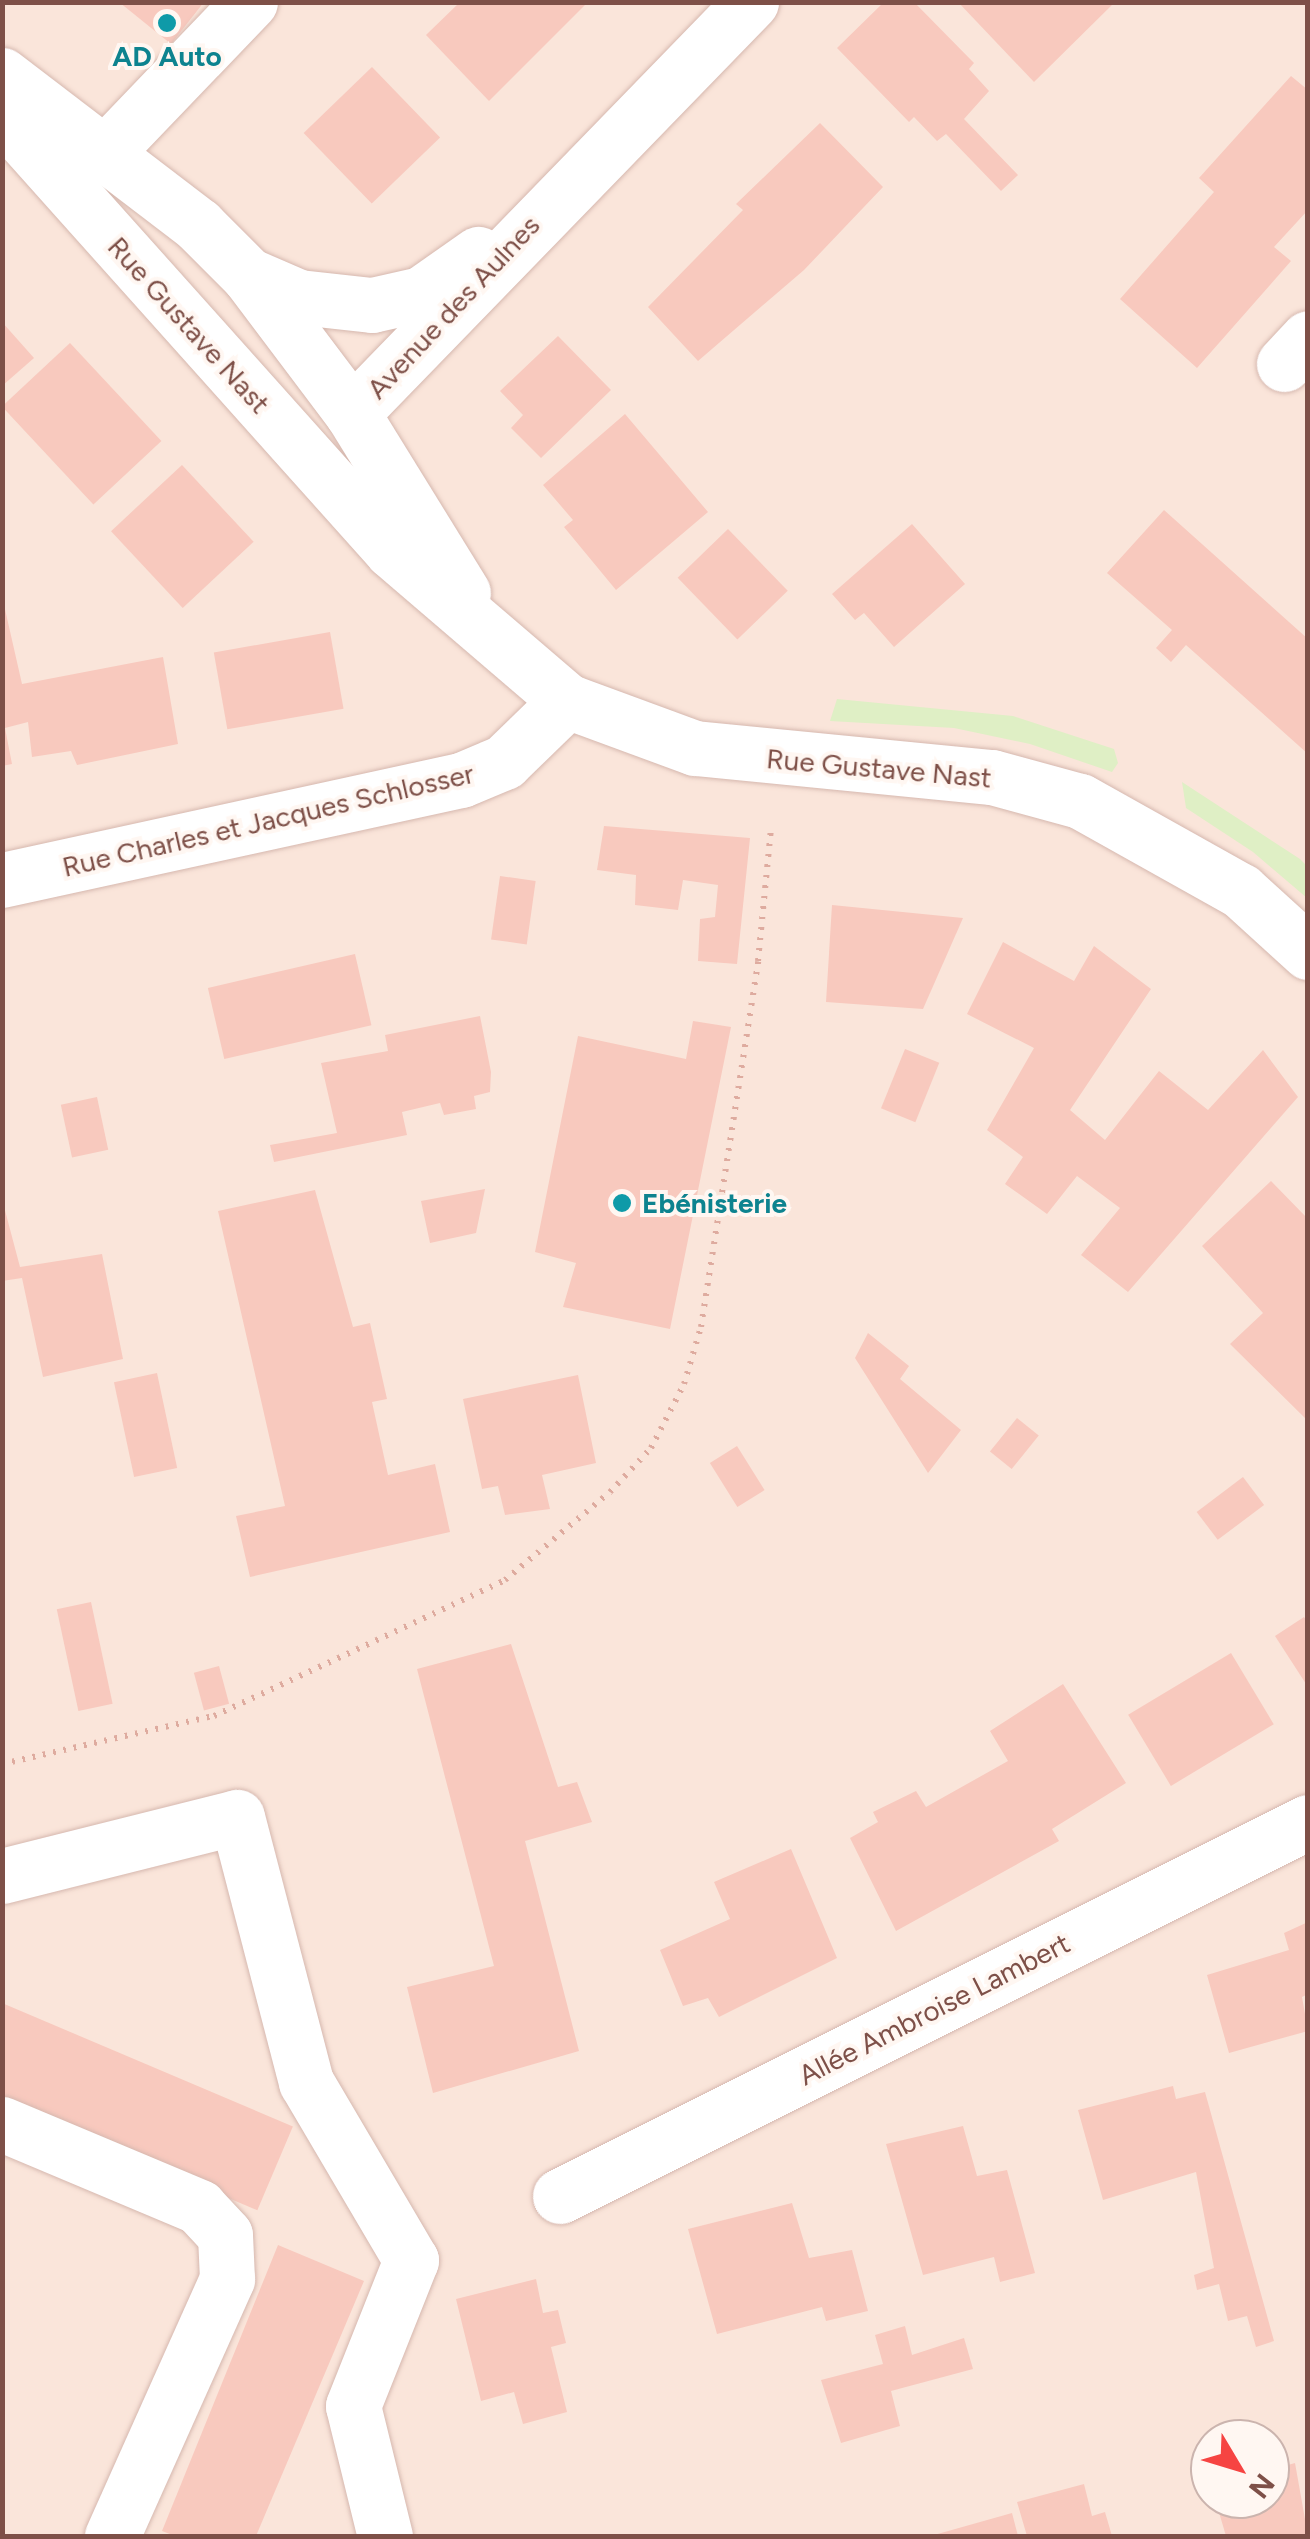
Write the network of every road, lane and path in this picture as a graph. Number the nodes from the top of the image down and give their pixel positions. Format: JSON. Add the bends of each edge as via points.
{"nodes":[{"id":1,"x":250,"y":2,"type":"edge"},
{"id":2,"x":751,"y":2,"type":"edge"},
{"id":3,"x":2,"y":75,"type":"edge"},
{"id":4,"x":10,"y":125,"type":"edge"},
{"id":5,"x":104,"y":154,"type":"junction"},
{"id":6,"x":554,"y":200,"type":"junction"},
{"id":7,"x":248,"y":274,"type":"junction"},
{"id":8,"x":352,"y":412,"type":"junction"},
{"id":9,"x":490,"y":639,"type":"junction"},
{"id":10,"x":566,"y":700,"type":"junction"},
{"id":11,"x":771,"y":828,"type":"dead end"},
{"id":12,"x":2,"y":880,"type":"edge"},
{"id":13,"x":1308,"y":952,"type":"edge"},
{"id":14,"x":2,"y":1764,"type":"edge"},
{"id":15,"x":1308,"y":1822,"type":"edge"},
{"id":16,"x":2,"y":1876,"type":"edge"},
{"id":17,"x":2,"y":2124,"type":"edge"},
{"id":18,"x":560,"y":2196,"type":"dead end"},
{"id":19,"x":112,"y":2536,"type":"edge"},
{"id":20,"x":385,"y":2536,"type":"edge"}],
"edges":[{"from":1,"to":5,"type":"street"},
{"from":2,"to":6,"type":"street","name":"Avenue des Aulnes"},
{"from":3,"to":5,"type":"street","name":"Rue Gustave Nast"},
{"from":4,"to":8,"type":"street","name":"Rue Gustave Nast","via":[[174,260],[296,399],[320,415]]},
{"from":4,"to":9,"type":"street","name":"Rue Gustave Nast","via":[[392,551]]},
{"from":5,"to":7,"type":"street","name":"Rue Gustave Nast","via":[[198,225]]},
{"from":6,"to":7,"type":"street","name":"Avenue des Aulnes","via":[[420,294],[342,306],[300,297]]},
{"from":6,"to":8,"type":"street","name":"Avenue des Aulnes"},
{"from":7,"to":8,"type":"street","name":"Rue Gustave Nast"},
{"from":8,"to":9,"type":"street","name":"Rue Gustave Nast"},
{"from":9,"to":10,"type":"street","name":"Rue Gustave Nast"},
{"from":10,"to":12,"type":"street","name":"Rue Charles et Jacques Schlosser","via":[[504,762],[461,780]]},
{"from":10,"to":13,"type":"street","name":"Rue Gustave Nast","via":[[695,748],[976,774],[1080,801],[1242,890]]},
{"from":11,"to":14,"type":"path","via":[[758,961],[701,1327],[684,1384],[651,1448],[610,1492],[504,1580],[214,1716]]},
{"from":15,"to":18,"type":"street","name":"Allée Ambroise Lambert"},
{"from":16,"to":20,"type":"street","via":[[237,1816],[306,2082],[411,2260],[353,2406]]},
{"from":17,"to":19,"type":"street","via":[[199,2207],[224,2236],[227,2279]]}]}
